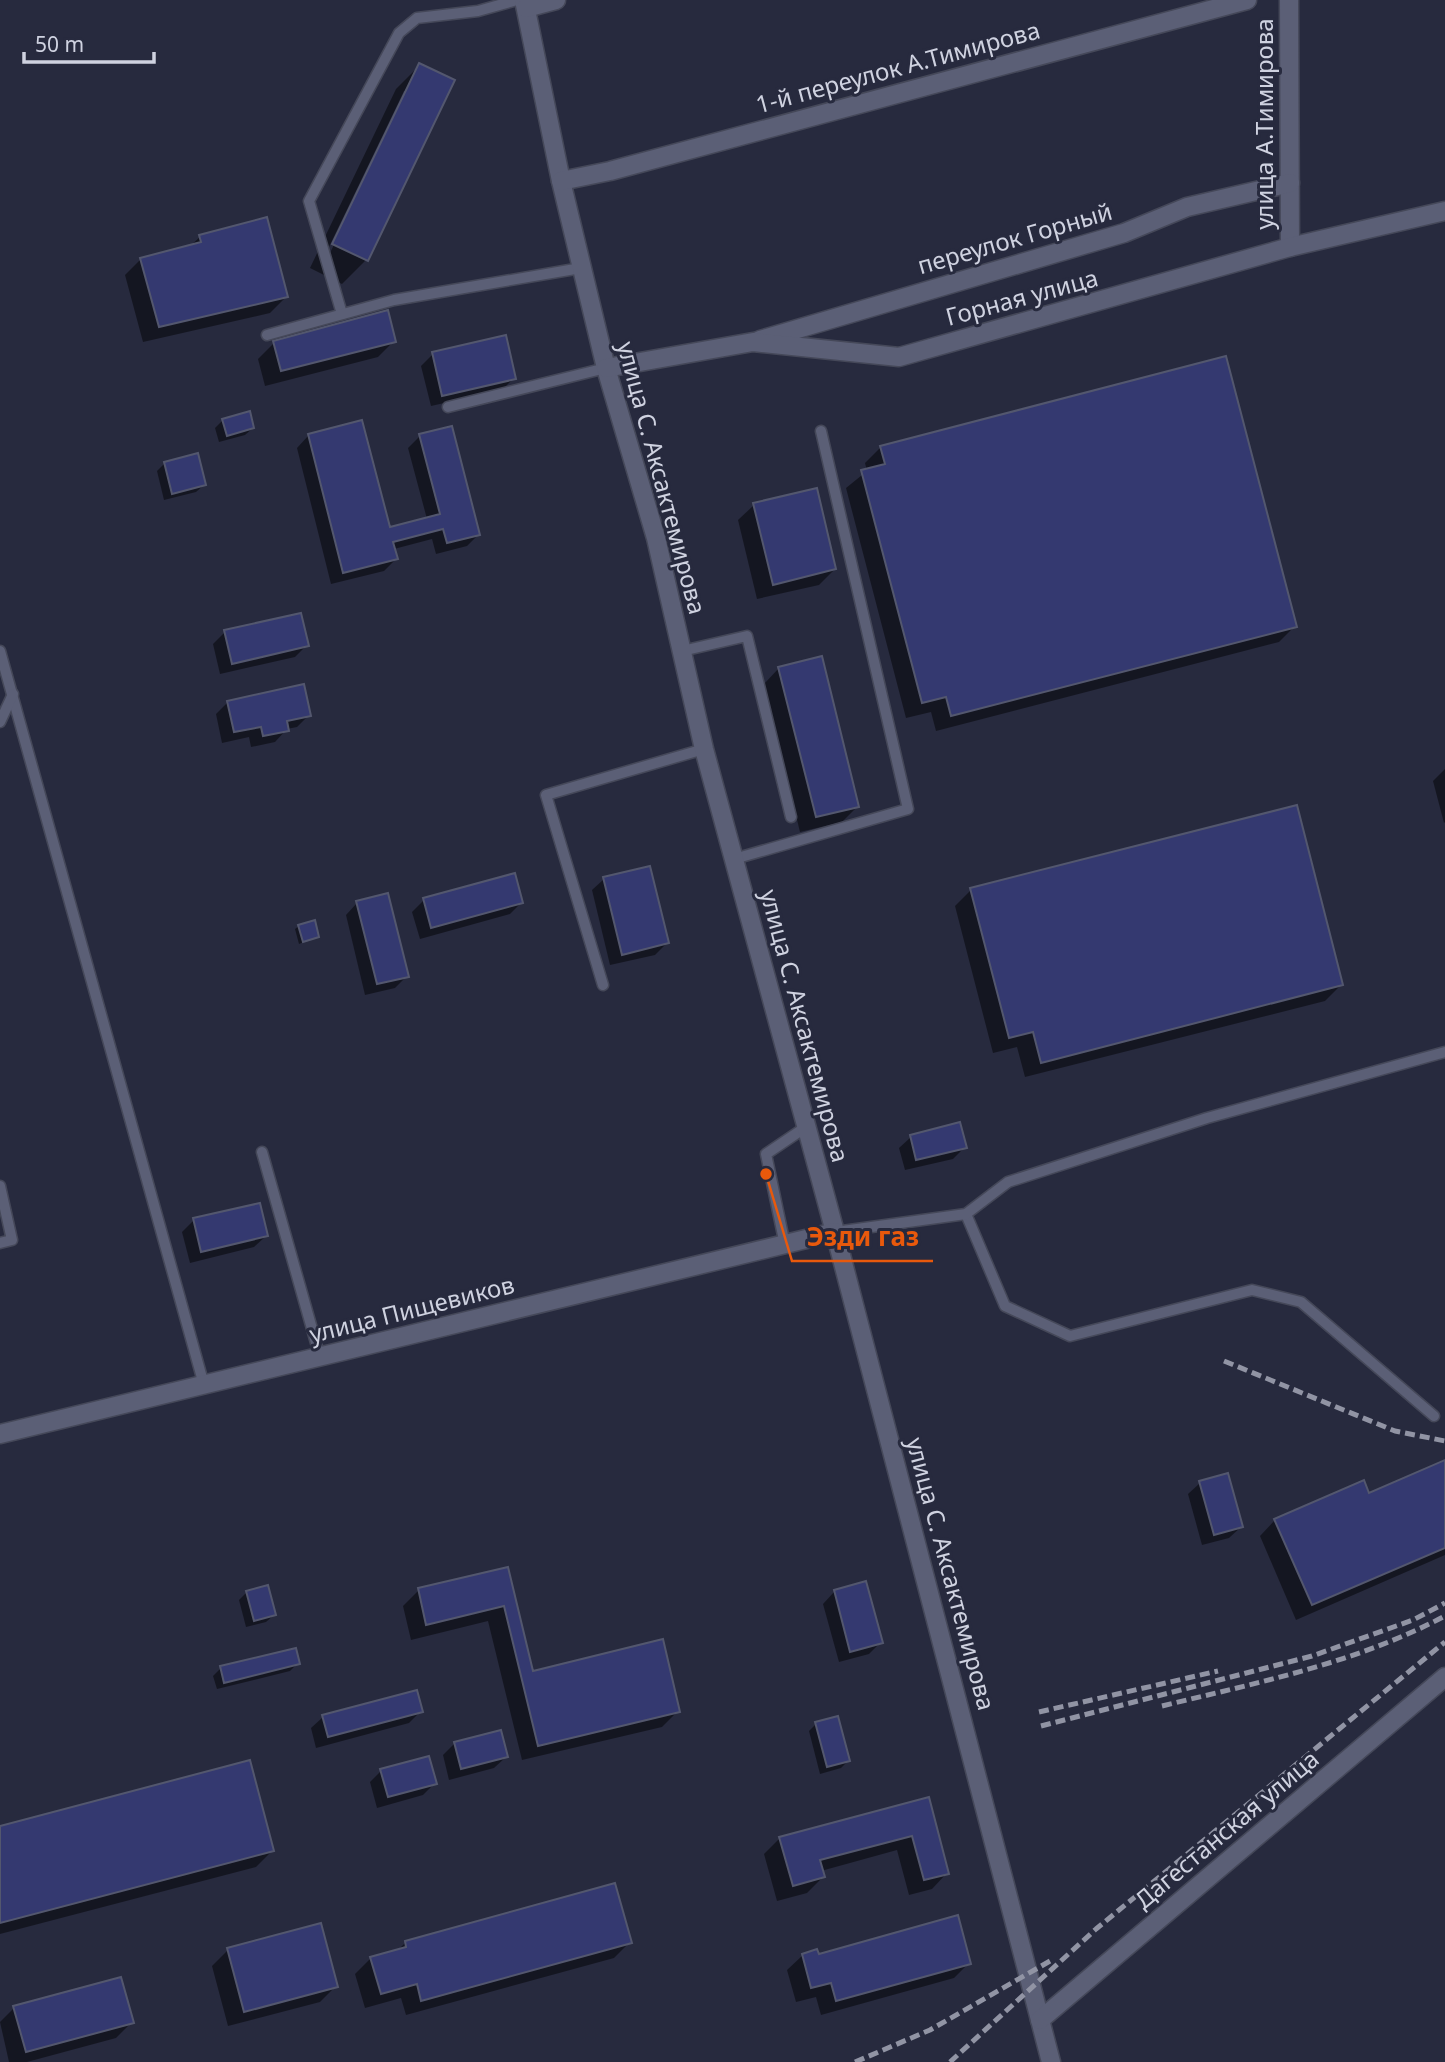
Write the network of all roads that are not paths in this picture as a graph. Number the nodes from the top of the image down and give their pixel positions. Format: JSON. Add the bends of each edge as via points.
{"nodes":[{"id":1,"x":556,"y":0,"type":"edge"},
{"id":2,"x":1247,"y":0,"type":"edge"},
{"id":3,"x":1289,"y":0,"type":"edge"},
{"id":4,"x":522,"y":3,"type":"edge"},
{"id":5,"x":561,"y":181,"type":"junction"},
{"id":6,"x":1290,"y":183,"type":"junction"},
{"id":7,"x":1445,"y":211,"type":"edge"},
{"id":8,"x":1290,"y":247,"type":"junction"},
{"id":9,"x":581,"y":268,"type":"junction"},
{"id":10,"x":342,"y":314,"type":"junction"},
{"id":11,"x":267,"y":335,"type":"dead end"},
{"id":12,"x":753,"y":342,"type":"junction"},
{"id":13,"x":606,"y":368,"type":"junction"},
{"id":14,"x":448,"y":407,"type":"dead end"},
{"id":15,"x":821,"y":431,"type":"dead end"},
{"id":16,"x":0,"y":650,"type":"edge"},
{"id":17,"x":682,"y":651,"type":"junction"},
{"id":18,"x":13,"y":694,"type":"junction"},
{"id":19,"x":0,"y":722,"type":"edge"},
{"id":20,"x":704,"y":749,"type":"junction"},
{"id":21,"x":791,"y":817,"type":"dead end"},
{"id":22,"x":734,"y":859,"type":"junction"},
{"id":23,"x":603,"y":985,"type":"dead end"},
{"id":24,"x":1445,"y":1052,"type":"edge"},
{"id":25,"x":806,"y":1127,"type":"junction"},
{"id":26,"x":262,"y":1152,"type":"dead end"},
{"id":27,"x":0,"y":1186,"type":"edge"},
{"id":28,"x":967,"y":1214,"type":"junction"},
{"id":29,"x":835,"y":1233,"type":"junction"},
{"id":30,"x":0,"y":1243,"type":"edge"},
{"id":31,"x":785,"y":1245,"type":"junction"},
{"id":32,"x":320,"y":1357,"type":"junction"},
{"id":33,"x":204,"y":1385,"type":"junction"},
{"id":34,"x":1434,"y":1416,"type":"dead end"},
{"id":35,"x":0,"y":1434,"type":"edge"},
{"id":36,"x":1445,"y":1677,"type":"edge"},
{"id":37,"x":1040,"y":2020,"type":"junction"},
{"id":38,"x":1051,"y":2062,"type":"edge"}],
"edges":[{"from":1,"to":4,"type":"street"},
{"from":2,"to":5,"type":"street","name":"1-й переулок А.Тимирова"},
{"from":3,"to":6,"type":"street","name":"улица А.Тимирова"},
{"from":4,"to":5,"type":"street","name":"улица С. Аксактемирова"},
{"from":4,"to":10,"type":"lane","via":[[417,18],[399,33],[309,201]]},
{"from":5,"to":9,"type":"street","name":"улица С. Аксактемирова"},
{"from":6,"to":8,"type":"street","name":"улица А.Тимирова"},
{"from":6,"to":12,"type":"street","name":"переулок Горный","via":[[1188,207],[1124,233]]},
{"from":7,"to":8,"type":"street","name":"Горная улица"},
{"from":8,"to":12,"type":"street","name":"Горная улица","via":[[898,357]]},
{"from":9,"to":10,"type":"lane","via":[[394,300]]},
{"from":9,"to":13,"type":"street","name":"улица С. Аксактемирова"},
{"from":10,"to":11,"type":"lane"},
{"from":12,"to":13,"type":"street","name":"Горная улица"},
{"from":13,"to":14,"type":"lane"},
{"from":13,"to":17,"type":"street","name":"улица С. Аксактемирова","via":[[656,538]]},
{"from":15,"to":22,"type":"lane","via":[[908,809]]},
{"from":16,"to":18,"type":"lane"},
{"from":17,"to":20,"type":"street","name":"улица С. Аксактемирова"},
{"from":17,"to":21,"type":"lane","via":[[747,636]]},
{"from":18,"to":19,"type":"lane"},
{"from":18,"to":33,"type":"lane"},
{"from":20,"to":22,"type":"street","name":"улица С. Аксактемирова"},
{"from":20,"to":23,"type":"lane","via":[[546,794]]},
{"from":22,"to":25,"type":"street","name":"улица С. Аксактемирова"},
{"from":24,"to":28,"type":"lane","via":[[1207,1118],[1008,1182]]},
{"from":25,"to":29,"type":"street","name":"улица С. Аксактемирова"},
{"from":25,"to":31,"type":"lane","via":[[766,1154]]},
{"from":26,"to":32,"type":"lane"},
{"from":27,"to":30,"type":"lane","via":[[12,1240]]},
{"from":28,"to":29,"type":"lane"},
{"from":28,"to":34,"type":"lane","via":[[1005,1306],[1070,1336],[1252,1290],[1301,1302]]},
{"from":29,"to":31,"type":"street","name":"улица Пищевиков"},
{"from":29,"to":37,"type":"street","name":"улица С. Аксактемирова"},
{"from":31,"to":32,"type":"street","name":"улица Пищевиков"},
{"from":32,"to":33,"type":"street","name":"улица Пищевиков"},
{"from":33,"to":35,"type":"street","name":"улица Пищевиков"},
{"from":36,"to":37,"type":"street","name":"Дагестанская улица"},
{"from":37,"to":38,"type":"street","name":"улица С. Аксактемирова"}]}
